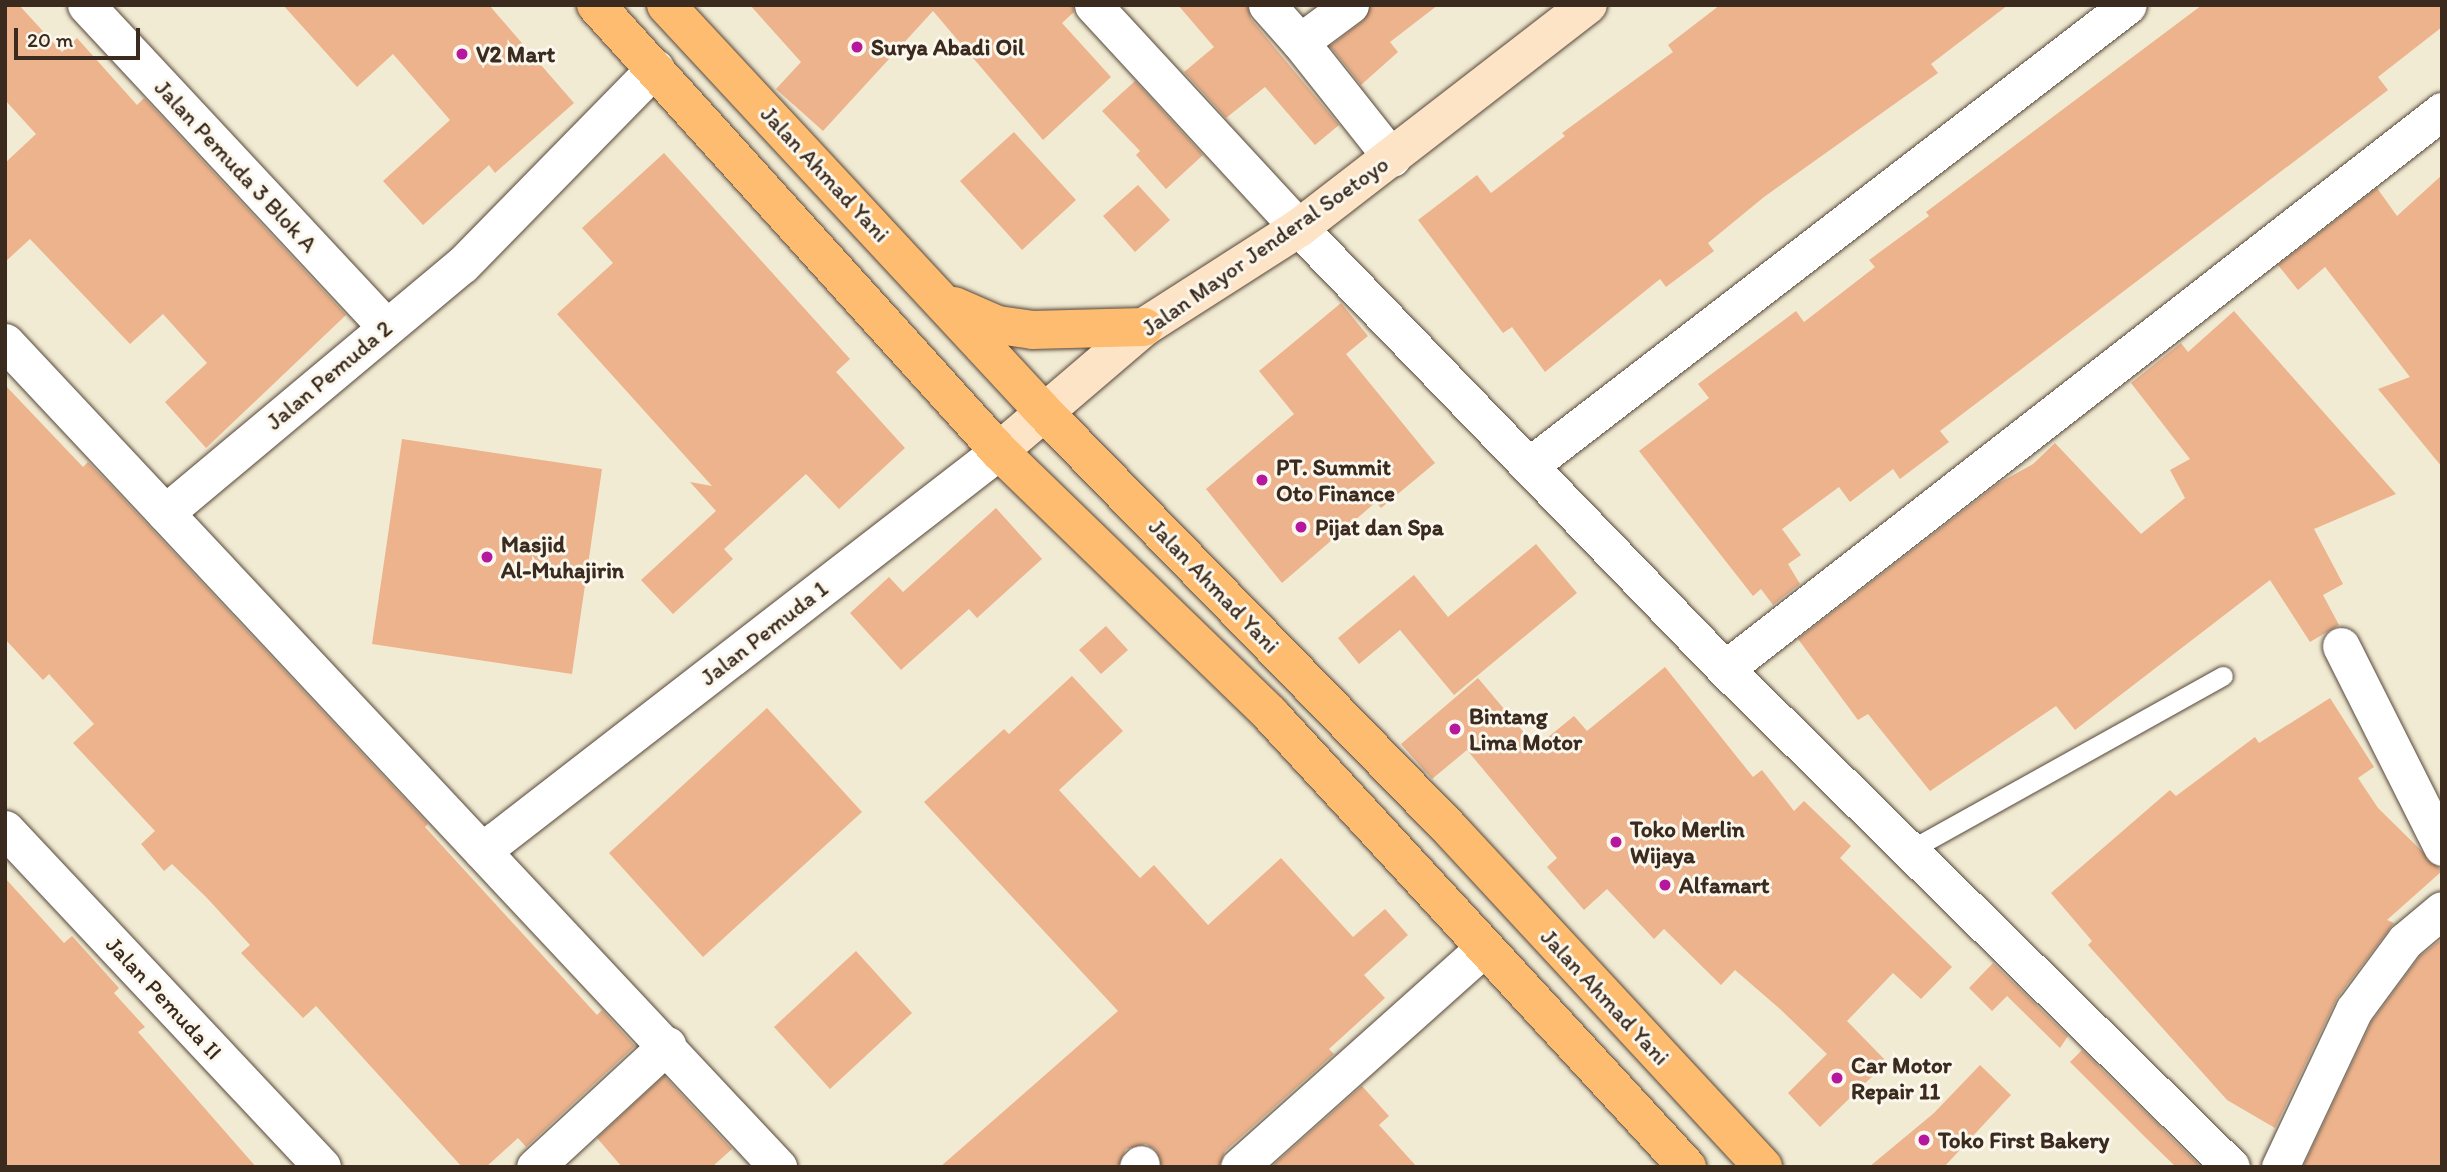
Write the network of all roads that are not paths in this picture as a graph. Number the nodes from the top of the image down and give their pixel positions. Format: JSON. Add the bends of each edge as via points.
{"nodes":[{"id":1,"x":86,"y":5,"type":"edge"},
{"id":2,"x":596,"y":5,"type":"edge"},
{"id":3,"x":666,"y":5,"type":"edge"},
{"id":4,"x":1093,"y":5,"type":"edge"},
{"id":5,"x":1266,"y":5,"type":"edge"},
{"id":6,"x":1350,"y":5,"type":"edge"},
{"id":7,"x":1588,"y":5,"type":"edge"},
{"id":8,"x":2128,"y":5,"type":"edge"},
{"id":9,"x":1300,"y":42,"type":"junction"},
{"id":10,"x":655,"y":68,"type":"junction"},
{"id":11,"x":2442,"y":111,"type":"edge"},
{"id":12,"x":1392,"y":158,"type":"junction"},
{"id":13,"x":1299,"y":228,"type":"junction"},
{"id":14,"x":946,"y":302,"type":"junction"},
{"id":15,"x":386,"y":327,"type":"junction"},
{"id":16,"x":1144,"y":327,"type":"junction"},
{"id":17,"x":5,"y":342,"type":"edge"},
{"id":18,"x":1044,"y":412,"type":"junction"},
{"id":19,"x":999,"y":451,"type":"junction"},
{"id":20,"x":1530,"y":465,"type":"junction"},
{"id":21,"x":165,"y":513,"type":"junction"},
{"id":22,"x":2341,"y":646,"type":"dead end"},
{"id":23,"x":1726,"y":669,"type":"junction"},
{"id":24,"x":2223,"y":676,"type":"dead end"},
{"id":25,"x":5,"y":829,"type":"edge"},
{"id":26,"x":2442,"y":846,"type":"edge"},
{"id":27,"x":1910,"y":850,"type":"junction"},
{"id":28,"x":482,"y":851,"type":"junction"},
{"id":29,"x":2442,"y":910,"type":"edge"},
{"id":30,"x":1484,"y":948,"type":"junction"},
{"id":31,"x":667,"y":1045,"type":"junction"},
{"id":32,"x":322,"y":1167,"type":"edge"},
{"id":33,"x":536,"y":1167,"type":"edge"},
{"id":34,"x":778,"y":1167,"type":"edge"},
{"id":35,"x":1239,"y":1167,"type":"edge"},
{"id":36,"x":1687,"y":1167,"type":"edge"},
{"id":37,"x":1763,"y":1167,"type":"edge"},
{"id":38,"x":2231,"y":1167,"type":"edge"},
{"id":39,"x":2280,"y":1167,"type":"edge"}],
"edges":[{"from":1,"to":15,"type":"street","name":"Jalan Pemuda 3 Blok A"},
{"from":2,"to":10,"type":"main road"},
{"from":3,"to":14,"type":"main road","name":"Jalan Ahmad Yani"},
{"from":4,"to":13,"type":"street"},
{"from":5,"to":9,"type":"street"},
{"from":6,"to":9,"type":"street"},
{"from":7,"to":12,"type":"street","name":"Jalan Mayor Jenderal Soetoyo"},
{"from":8,"to":20,"type":"street"},
{"from":9,"to":12,"type":"street"},
{"from":10,"to":15,"type":"street","name":"Jalan Pemuda 2","via":[[462,265]]},
{"from":10,"to":19,"type":"main road"},
{"from":11,"to":23,"type":"street"},
{"from":12,"to":13,"type":"street","name":"Jalan Mayor Jenderal Soetoyo"},
{"from":13,"to":16,"type":"street","name":"Jalan Mayor Jenderal Soetoyo"},
{"from":13,"to":20,"type":"street"},
{"from":14,"to":16,"type":"main road","via":[[999,325],[1032,330]]},
{"from":14,"to":18,"type":"main road","name":"Jalan Ahmad Yani"},
{"from":15,"to":21,"type":"street","name":"Jalan Pemuda 2"},
{"from":16,"to":18,"type":"street","name":"Jalan Mayor Jenderal Soetoyo"},
{"from":17,"to":21,"type":"street"},
{"from":18,"to":19,"type":"street","name":"Jalan Pemuda 1"},
{"from":18,"to":37,"type":"main road","name":"Jalan Ahmad Yani","via":[[1452,831]]},
{"from":19,"to":28,"type":"street","name":"Jalan Pemuda 1"},
{"from":19,"to":30,"type":"main road","via":[[1270,713]]},
{"from":20,"to":23,"type":"street"},
{"from":21,"to":28,"type":"street"},
{"from":22,"to":26,"type":"street"},
{"from":23,"to":27,"type":"street"},
{"from":24,"to":27,"type":"lane"},
{"from":25,"to":32,"type":"street","name":"Jalan Pemuda II"},
{"from":27,"to":38,"type":"street"},
{"from":28,"to":31,"type":"street"},
{"from":29,"to":39,"type":"street","via":[[2405,941],[2354,1010]]},
{"from":30,"to":35,"type":"street"},
{"from":30,"to":36,"type":"main road"},
{"from":31,"to":33,"type":"street"},
{"from":31,"to":34,"type":"street"}]}
